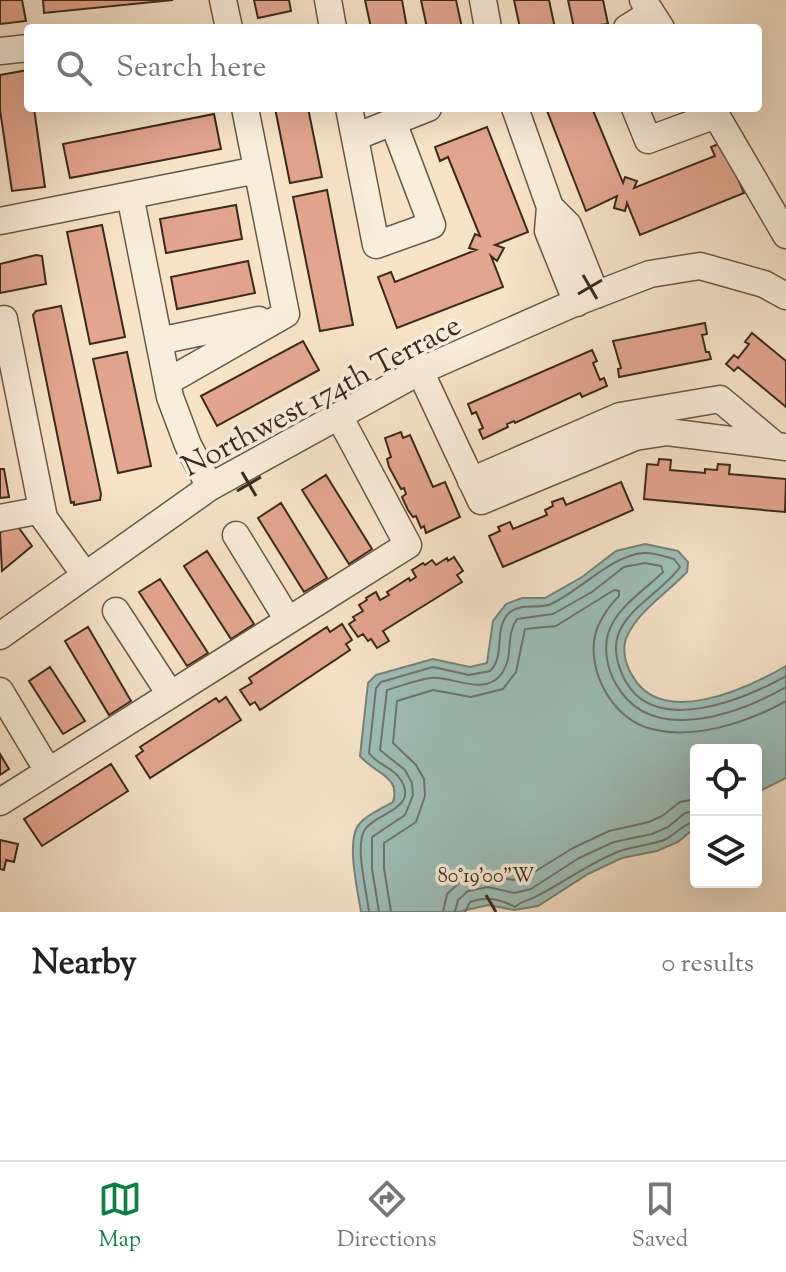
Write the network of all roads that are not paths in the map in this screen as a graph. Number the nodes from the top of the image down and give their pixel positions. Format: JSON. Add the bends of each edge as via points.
{"nodes":[{"id":1,"x":223,"y":0,"type":"edge"},
{"id":2,"x":328,"y":0,"type":"edge"},
{"id":3,"x":483,"y":0,"type":"edge"},
{"id":4,"x":652,"y":14,"type":"edge"},
{"id":5,"x":224,"y":24,"type":"edge"},
{"id":6,"x":332,"y":24,"type":"edge"},
{"id":7,"x":487,"y":24,"type":"edge"},
{"id":8,"x":634,"y":24,"type":"edge"},
{"id":9,"x":24,"y":48,"type":"edge"},
{"id":10,"x":0,"y":51,"type":"edge"},
{"id":11,"x":246,"y":112,"type":"edge"},
{"id":12,"x":350,"y":112,"type":"edge"},
{"id":13,"x":418,"y":112,"type":"edge"},
{"id":14,"x":516,"y":112,"type":"edge"},
{"id":15,"x":637,"y":112,"type":"edge"},
{"id":16,"x":714,"y":112,"type":"edge"},
{"id":17,"x":393,"y":122,"type":"junction"},
{"id":18,"x":355,"y":137,"type":"junction"},
{"id":19,"x":257,"y":170,"type":"junction"},
{"id":20,"x":130,"y":195,"type":"junction"},
{"id":21,"x":0,"y":221,"type":"edge"},
{"id":22,"x":786,"y":235,"type":"edge"},
{"id":23,"x":786,"y":296,"type":"edge"},
{"id":24,"x":587,"y":299,"type":"junction"},
{"id":25,"x":286,"y":314,"type":"junction"},
{"id":26,"x":0,"y":320,"type":"edge"},
{"id":27,"x":159,"y":341,"type":"junction"},
{"id":28,"x":420,"y":371,"type":"junction"},
{"id":29,"x":167,"y":382,"type":"junction"},
{"id":30,"x":339,"y":416,"type":"junction"},
{"id":31,"x":781,"y":447,"type":"edge"},
{"id":32,"x":471,"y":481,"type":"junction"},
{"id":33,"x":210,"y":487,"type":"junction"},
{"id":34,"x":42,"y":510,"type":"junction"},
{"id":35,"x":0,"y":518,"type":"edge"},
{"id":36,"x":236,"y":535,"type":"dead end"},
{"id":37,"x":85,"y":575,"type":"junction"},
{"id":38,"x":116,"y":611,"type":"dead end"},
{"id":39,"x":288,"y":620,"type":"junction"},
{"id":40,"x":0,"y":636,"type":"edge"},
{"id":41,"x":0,"y":691,"type":"edge"},
{"id":42,"x":170,"y":694,"type":"junction"},
{"id":43,"x":48,"y":771,"type":"junction"},
{"id":44,"x":0,"y":802,"type":"edge"}],
"edges":[{"from":1,"to":5,"type":"street"},
{"from":2,"to":6,"type":"street"},
{"from":3,"to":7,"type":"street"},
{"from":4,"to":8,"type":"street"},
{"from":9,"to":10,"type":"street"},
{"from":11,"to":19,"type":"street"},
{"from":12,"to":18,"type":"street"},
{"from":13,"to":17,"type":"street"},
{"from":14,"to":24,"type":"street","via":[[550,207],[548,231]]},
{"from":15,"to":16,"type":"street","via":[[648,140]]},
{"from":16,"to":22,"type":"street"},
{"from":17,"to":18,"type":"street"},
{"from":17,"to":18,"type":"street","via":[[432,225],[376,245]]},
{"from":19,"to":20,"type":"street"},
{"from":19,"to":25,"type":"street"},
{"from":20,"to":21,"type":"street"},
{"from":20,"to":27,"type":"street"},
{"from":23,"to":24,"type":"street","name":"Northwest 174th Terrace","via":[[764,284],[700,266],[650,274]]},
{"from":24,"to":28,"type":"street","name":"Northwest 174th Terrace"},
{"from":25,"to":27,"type":"street"},
{"from":25,"to":29,"type":"street"},
{"from":26,"to":34,"type":"street","via":[[4,319]]},
{"from":27,"to":29,"type":"street"},
{"from":28,"to":30,"type":"street","name":"Northwest 174th Terrace"},
{"from":28,"to":32,"type":"street"},
{"from":29,"to":33,"type":"street","via":[[188,445]]},
{"from":30,"to":33,"type":"street","name":"Northwest 174th Terrace"},
{"from":30,"to":39,"type":"street","via":[[408,545]]},
{"from":31,"to":32,"type":"street","via":[[667,432],[635,437],[481,501]]},
{"from":31,"to":32,"type":"street","via":[[720,399],[620,416]]},
{"from":33,"to":37,"type":"street","name":"Northwest 174th Terrace"},
{"from":34,"to":35,"type":"street"},
{"from":34,"to":37,"type":"street"},
{"from":36,"to":39,"type":"street"},
{"from":37,"to":40,"type":"street","name":"Northwest 174th Terrace"},
{"from":38,"to":42,"type":"street"},
{"from":39,"to":42,"type":"street"},
{"from":41,"to":43,"type":"street"},
{"from":42,"to":43,"type":"street"},
{"from":43,"to":44,"type":"street"}]}
